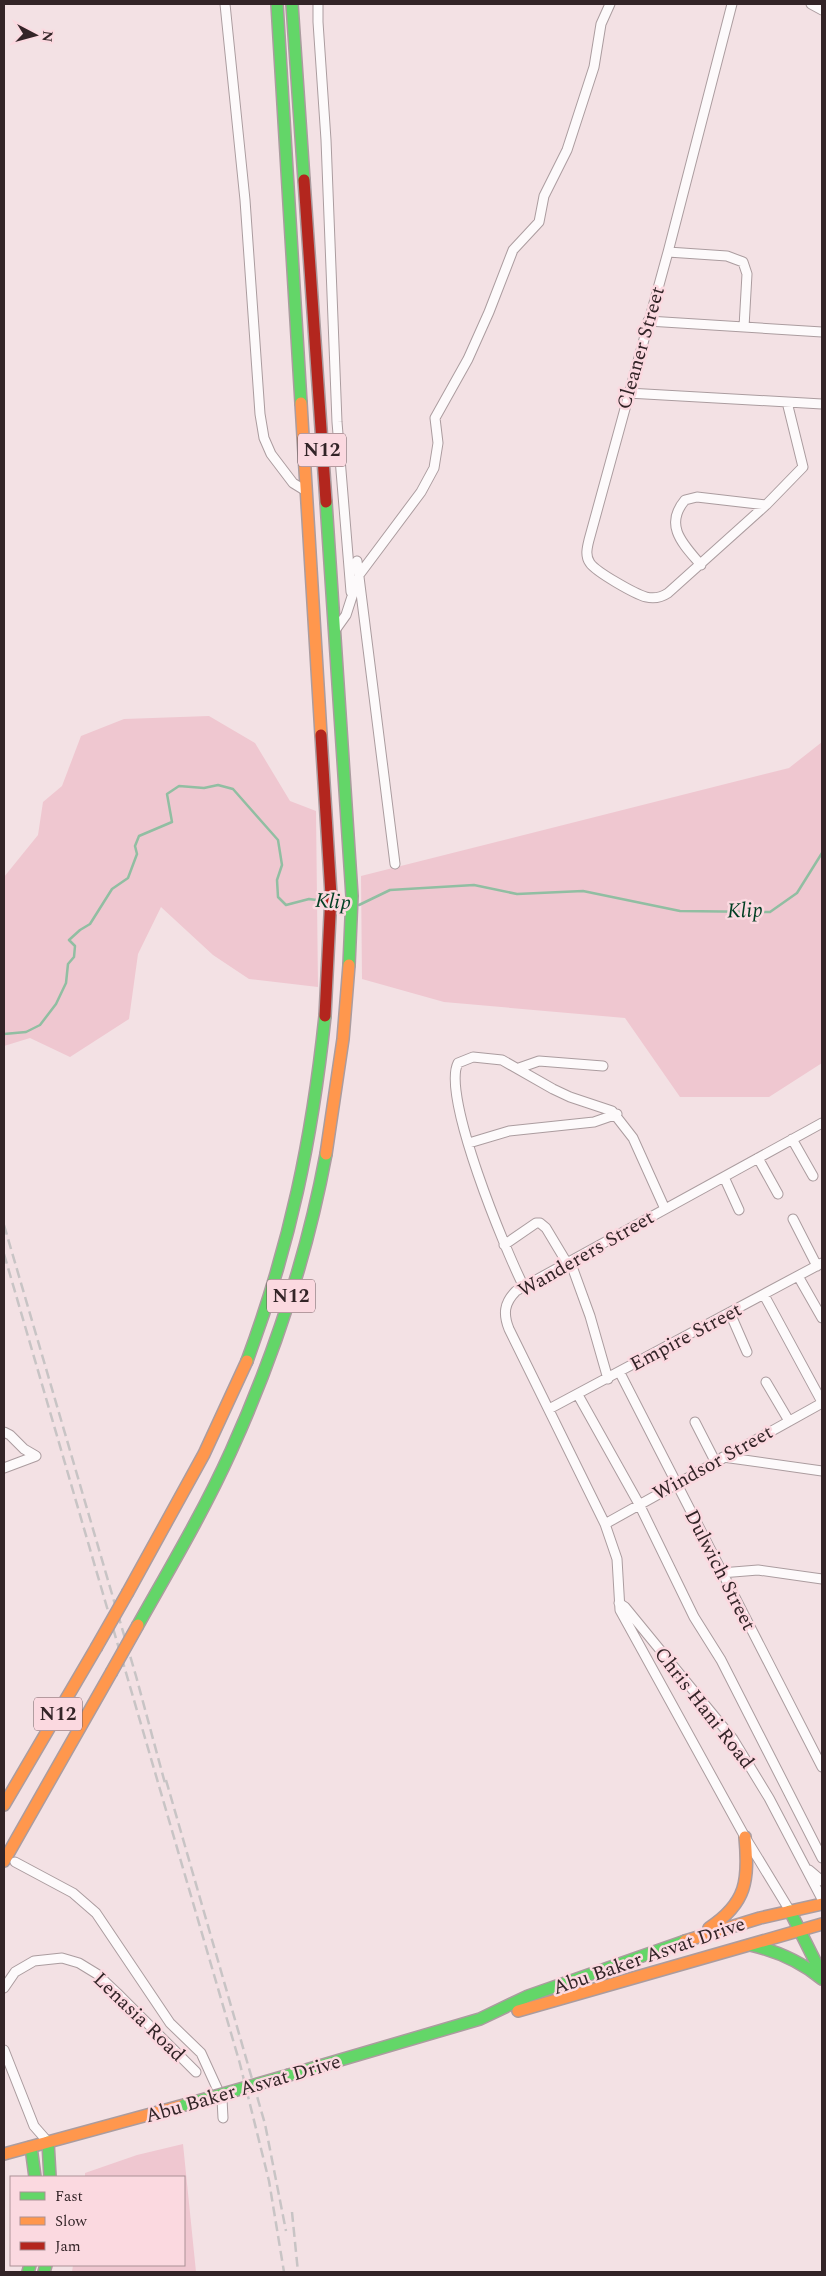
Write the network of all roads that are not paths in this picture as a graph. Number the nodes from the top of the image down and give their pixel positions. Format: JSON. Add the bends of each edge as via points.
{"nodes":[{"id":1,"x":225,"y":4,"type":"edge"},
{"id":2,"x":277,"y":4,"type":"edge"},
{"id":3,"x":292,"y":4,"type":"edge"},
{"id":4,"x":318,"y":4,"type":"edge"},
{"id":5,"x":610,"y":4,"type":"edge"},
{"id":6,"x":732,"y":4,"type":"edge"},
{"id":7,"x":811,"y":4,"type":"edge"},
{"id":8,"x":822,"y":10,"type":"edge"},
{"id":9,"x":668,"y":252,"type":"junction"},
{"id":10,"x":648,"y":321,"type":"junction"},
{"id":11,"x":744,"y":326,"type":"junction"},
{"id":12,"x":822,"y":332,"type":"edge"},
{"id":13,"x":628,"y":393,"type":"junction"},
{"id":14,"x":787,"y":402,"type":"junction"},
{"id":15,"x":822,"y":404,"type":"edge"},
{"id":16,"x":307,"y":491,"type":"junction"},
{"id":17,"x":766,"y":505,"type":"junction"},
{"id":18,"x":356,"y":561,"type":"dead end"},
{"id":19,"x":701,"y":565,"type":"junction"},
{"id":20,"x":359,"y":575,"type":"junction"},
{"id":21,"x":352,"y":597,"type":"junction"},
{"id":22,"x":334,"y":631,"type":"junction"},
{"id":23,"x":395,"y":864,"type":"dead end"},
{"id":24,"x":603,"y":1066,"type":"dead end"},
{"id":25,"x":520,"y":1068,"type":"junction"},
{"id":26,"x":617,"y":1114,"type":"junction"},
{"id":27,"x":822,"y":1123,"type":"edge"},
{"id":28,"x":792,"y":1139,"type":"junction"},
{"id":29,"x":469,"y":1143,"type":"junction"},
{"id":30,"x":758,"y":1158,"type":"junction"},
{"id":31,"x":724,"y":1176,"type":"junction"},
{"id":32,"x":813,"y":1176,"type":"dead end"},
{"id":33,"x":778,"y":1194,"type":"dead end"},
{"id":34,"x":665,"y":1208,"type":"junction"},
{"id":35,"x":739,"y":1210,"type":"dead end"},
{"id":36,"x":793,"y":1219,"type":"dead end"},
{"id":37,"x":504,"y":1245,"type":"junction"},
{"id":38,"x":568,"y":1262,"type":"junction"},
{"id":39,"x":820,"y":1265,"type":"edge"},
{"id":40,"x":798,"y":1276,"type":"junction"},
{"id":41,"x":524,"y":1286,"type":"junction"},
{"id":42,"x":764,"y":1294,"type":"junction"},
{"id":43,"x":730,"y":1313,"type":"junction"},
{"id":44,"x":822,"y":1318,"type":"edge"},
{"id":45,"x":747,"y":1352,"type":"dead end"},
{"id":46,"x":620,"y":1372,"type":"junction"},
{"id":47,"x":608,"y":1379,"type":"junction"},
{"id":48,"x":766,"y":1382,"type":"dead end"},
{"id":49,"x":578,"y":1395,"type":"junction"},
{"id":50,"x":822,"y":1403,"type":"edge"},
{"id":51,"x":549,"y":1409,"type":"junction"},
{"id":52,"x":789,"y":1421,"type":"junction"},
{"id":53,"x":695,"y":1422,"type":"dead end"},
{"id":54,"x":4,"y":1432,"type":"edge"},
{"id":55,"x":719,"y":1459,"type":"junction"},
{"id":56,"x":4,"y":1468,"type":"edge"},
{"id":57,"x":822,"y":1471,"type":"edge"},
{"id":58,"x":675,"y":1483,"type":"junction"},
{"id":59,"x":639,"y":1504,"type":"junction"},
{"id":60,"x":605,"y":1524,"type":"junction"},
{"id":61,"x":722,"y":1572,"type":"junction"},
{"id":62,"x":822,"y":1579,"type":"edge"},
{"id":63,"x":619,"y":1603,"type":"junction"},
{"id":64,"x":821,"y":1763,"type":"edge"},
{"id":65,"x":19,"y":1780,"type":"junction"},
{"id":66,"x":38,"y":1802,"type":"junction"},
{"id":67,"x":4,"y":1804,"type":"edge"},
{"id":68,"x":4,"y":1811,"type":"edge"},
{"id":69,"x":745,"y":1837,"type":"junction"},
{"id":70,"x":822,"y":1858,"type":"edge"},
{"id":71,"x":9,"y":1861,"type":"edge"},
{"id":72,"x":805,"y":1866,"type":"junction"},
{"id":73,"x":4,"y":1872,"type":"edge"},
{"id":74,"x":822,"y":1881,"type":"edge"},
{"id":75,"x":822,"y":1898,"type":"edge"},
{"id":76,"x":822,"y":1904,"type":"edge"},
{"id":77,"x":790,"y":1911,"type":"junction"},
{"id":78,"x":822,"y":1924,"type":"edge"},
{"id":79,"x":800,"y":1930,"type":"junction"},
{"id":80,"x":696,"y":1936,"type":"junction"},
{"id":81,"x":748,"y":1944,"type":"junction"},
{"id":82,"x":822,"y":1975,"type":"edge"},
{"id":83,"x":822,"y":1980,"type":"edge"},
{"id":84,"x":4,"y":1988,"type":"edge"},
{"id":85,"x":480,"y":2019,"type":"junction"},
{"id":86,"x":4,"y":2050,"type":"edge"},
{"id":87,"x":196,"y":2072,"type":"dead end"},
{"id":88,"x":223,"y":2118,"type":"dead end"},
{"id":89,"x":34,"y":2126,"type":"junction"},
{"id":90,"x":48,"y":2142,"type":"junction"},
{"id":91,"x":31,"y":2147,"type":"junction"},
{"id":92,"x":4,"y":2154,"type":"edge"},
{"id":93,"x":34,"y":2176,"type":"edge"},
{"id":94,"x":50,"y":2176,"type":"edge"}],
"edges":[{"from":1,"to":16,"type":"street","via":[[264,438],[271,454],[293,483]]},
{"from":2,"to":16,"type":"main road","number":"N12"},
{"from":3,"to":22,"type":"main road","number":"N12"},
{"from":4,"to":21,"type":"street","via":[[337,422]]},
{"from":5,"to":20,"type":"street","via":[[601,24],[594,67],[573,132],[544,196],[539,222],[513,250],[475,343],[435,418],[438,443],[434,468],[417,498]]},
{"from":6,"to":9,"type":"street","name":"Cleaner Street"},
{"from":7,"to":8,"type":"street"},
{"from":9,"to":10,"type":"street","name":"Cleaner Street"},
{"from":9,"to":11,"type":"street","via":[[727,256],[743,262],[747,274]]},
{"from":10,"to":11,"type":"street"},
{"from":10,"to":13,"type":"street","name":"Cleaner Street"},
{"from":11,"to":12,"type":"street"},
{"from":13,"to":14,"type":"street"},
{"from":13,"to":19,"type":"street","name":"Cleaner Street","via":[[587,558],[598,571],[639,594],[653,598],[668,593]]},
{"from":14,"to":15,"type":"street"},
{"from":14,"to":17,"type":"street","name":"Cleaner Street","via":[[803,467]]},
{"from":16,"to":65,"type":"main road","number":"N12","bridge":true,"via":[[331,895],[326,1026],[307,1156],[272,1291],[244,1368],[208,1447]]},
{"from":17,"to":19,"type":"street","name":"Cleaner Street"},
{"from":17,"to":19,"type":"street","via":[[697,497],[685,500],[676,517],[677,536]]},
{"from":18,"to":20,"type":"street"},
{"from":20,"to":21,"type":"street"},
{"from":20,"to":23,"type":"street"},
{"from":21,"to":22,"type":"street","via":[[346,615]]},
{"from":22,"to":66,"type":"main road","number":"N12","bridge":true,"via":[[352,896],[351,938],[345,1032],[333,1121],[313,1221],[269,1360],[231,1451],[199,1516]]},
{"from":24,"to":25,"type":"street","via":[[539,1061]]},
{"from":25,"to":26,"type":"street","via":[[553,1090]]},
{"from":25,"to":29,"type":"street","via":[[488,1057],[473,1057],[458,1063],[455,1078]]},
{"from":26,"to":29,"type":"street","via":[[587,1123],[509,1131]]},
{"from":26,"to":34,"type":"street","via":[[640,1151]]},
{"from":27,"to":28,"type":"street","name":"Wanderers Street"},
{"from":28,"to":30,"type":"street","name":"Wanderers Street"},
{"from":28,"to":32,"type":"street"},
{"from":29,"to":37,"type":"street"},
{"from":30,"to":31,"type":"street","name":"Wanderers Street"},
{"from":30,"to":33,"type":"street"},
{"from":31,"to":34,"type":"street","name":"Wanderers Street"},
{"from":31,"to":35,"type":"street"},
{"from":34,"to":38,"type":"street","name":"Wanderers Street"},
{"from":36,"to":39,"type":"street"},
{"from":37,"to":38,"type":"street","via":[[540,1223]]},
{"from":37,"to":41,"type":"street"},
{"from":38,"to":41,"type":"street","name":"Wanderers Street"},
{"from":38,"to":47,"type":"street","via":[[590,1316]]},
{"from":39,"to":40,"type":"street","name":"Empire Street"},
{"from":40,"to":42,"type":"street","name":"Empire Street"},
{"from":40,"to":44,"type":"street"},
{"from":41,"to":51,"type":"street","name":"Wanderers Street","via":[[507,1301],[506,1321]]},
{"from":42,"to":43,"type":"street","name":"Empire Street"},
{"from":42,"to":50,"type":"street"},
{"from":43,"to":45,"type":"street"},
{"from":43,"to":46,"type":"street","name":"Empire Street"},
{"from":46,"to":47,"type":"street","name":"Empire Street"},
{"from":46,"to":58,"type":"street","name":"Dulwich Street"},
{"from":47,"to":49,"type":"street","name":"Empire Street"},
{"from":48,"to":52,"type":"street"},
{"from":49,"to":51,"type":"street","name":"Empire Street"},
{"from":49,"to":59,"type":"street"},
{"from":50,"to":52,"type":"street","name":"Windsor Street"},
{"from":51,"to":60,"type":"street","name":"Wanderers Street"},
{"from":52,"to":55,"type":"street","name":"Windsor Street"},
{"from":53,"to":55,"type":"street"},
{"from":54,"to":56,"type":"street","via":[[36,1456]]},
{"from":55,"to":57,"type":"street"},
{"from":55,"to":58,"type":"street","name":"Windsor Street"},
{"from":58,"to":59,"type":"street","name":"Windsor Street"},
{"from":58,"to":61,"type":"street","name":"Dulwich Street"},
{"from":59,"to":60,"type":"street","name":"Windsor Street"},
{"from":59,"to":70,"type":"street","via":[[694,1616]]},
{"from":60,"to":63,"type":"street","name":"Wanderers Street","via":[[618,1559]]},
{"from":61,"to":62,"type":"street","via":[[758,1570]]},
{"from":61,"to":64,"type":"street","name":"Dulwich Street"},
{"from":63,"to":69,"type":"street"},
{"from":63,"to":72,"type":"street","name":"Chris Hani Road","via":[[733,1739]]},
{"from":65,"to":67,"type":"main road"},
{"from":65,"to":68,"type":"main road","number":"N12"},
{"from":66,"to":71,"type":"main road","number":"N12"},
{"from":66,"to":73,"type":"main road"},
{"from":69,"to":77,"type":"street"},
{"from":69,"to":80,"type":"main road","via":[[748,1869],[742,1896],[726,1916]]},
{"from":71,"to":88,"type":"street","via":[[73,1893],[96,1912],[170,2022],[201,2053],[222,2099]]},
{"from":72,"to":74,"type":"street"},
{"from":72,"to":75,"type":"street","name":"Chris Hani Road"},
{"from":76,"to":77,"type":"main road","name":"Abu Baker Asvat Drive"},
{"from":77,"to":79,"type":"main road"},
{"from":77,"to":80,"type":"main road","name":"Abu Baker Asvat Drive"},
{"from":78,"to":79,"type":"main road","name":"Abu Baker Asvat Drive"},
{"from":79,"to":81,"type":"main road","name":"Abu Baker Asvat Drive"},
{"from":79,"to":82,"type":"main road"},
{"from":80,"to":85,"type":"main road","name":"Abu Baker Asvat Drive"},
{"from":81,"to":83,"type":"main road","via":[[790,1955]]},
{"from":81,"to":85,"type":"main road","name":"Abu Baker Asvat Drive","via":[[490,2019]]},
{"from":84,"to":87,"type":"street","name":"Lenasia Road","via":[[16,1972],[34,1961],[62,1958],[79,1963],[97,1974]]},
{"from":85,"to":90,"type":"main road","name":"Abu Baker Asvat Drive","bridge":true,"via":[[342,2061]]},
{"from":86,"to":89,"type":"street"},
{"from":89,"to":90,"type":"street"},
{"from":89,"to":91,"type":"street"},
{"from":90,"to":91,"type":"main road","name":"Abu Baker Asvat Drive"},
{"from":90,"to":94,"type":"main road"},
{"from":91,"to":92,"type":"main road","name":"Abu Baker Asvat Drive"},
{"from":91,"to":93,"type":"main road"}]}
